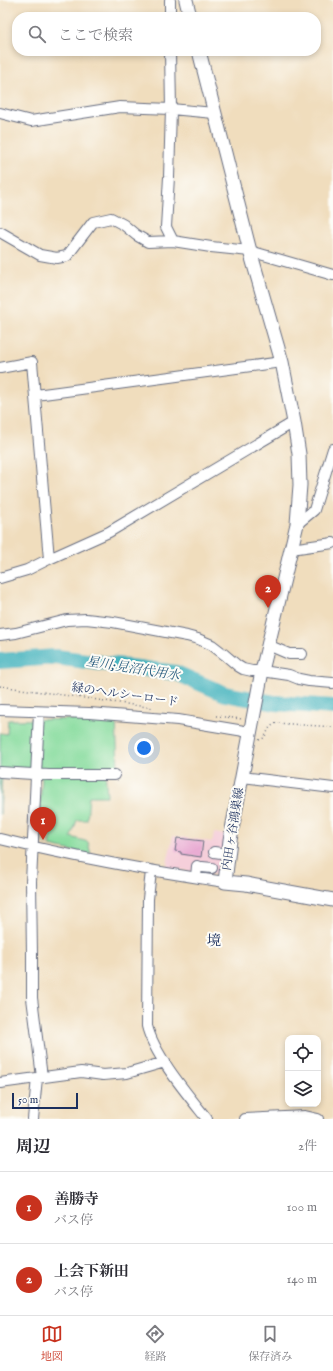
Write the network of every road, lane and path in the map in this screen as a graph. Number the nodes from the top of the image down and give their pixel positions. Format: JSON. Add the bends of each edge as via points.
{"nodes":[{"id":1,"x":170,"y":0,"type":"edge"},
{"id":2,"x":186,"y":0,"type":"edge"},
{"id":3,"x":170,"y":12,"type":"edge"},
{"id":4,"x":189,"y":12,"type":"edge"},
{"id":5,"x":170,"y":56,"type":"edge"},
{"id":6,"x":200,"y":56,"type":"edge"},
{"id":7,"x":171,"y":108,"type":"junction"},
{"id":8,"x":0,"y":113,"type":"edge"},
{"id":9,"x":214,"y":113,"type":"junction"},
{"id":10,"x":0,"y":232,"type":"edge"},
{"id":11,"x":173,"y":241,"type":"junction"},
{"id":12,"x":250,"y":251,"type":"junction"},
{"id":13,"x":333,"y":275,"type":"edge"},
{"id":14,"x":282,"y":362,"type":"junction"},
{"id":15,"x":0,"y":368,"type":"edge"},
{"id":16,"x":36,"y":395,"type":"junction"},
{"id":17,"x":294,"y":422,"type":"junction"},
{"id":18,"x":333,"y":449,"type":"edge"},
{"id":19,"x":297,"y":524,"type":"junction"},
{"id":20,"x":333,"y":544,"type":"edge"},
{"id":21,"x":291,"y":549,"type":"junction"},
{"id":22,"x":49,"y":559,"type":"junction"},
{"id":23,"x":0,"y":578,"type":"edge"},
{"id":24,"x":0,"y":635,"type":"edge"},
{"id":25,"x":268,"y":645,"type":"junction"},
{"id":26,"x":302,"y":654,"type":"dead end"},
{"id":27,"x":262,"y":671,"type":"junction"},
{"id":28,"x":333,"y":683,"type":"edge"},
{"id":29,"x":0,"y":686,"type":"edge"},
{"id":30,"x":159,"y":709,"type":"dead end"},
{"id":31,"x":0,"y":710,"type":"edge"},
{"id":32,"x":39,"y":712,"type":"junction"},
{"id":33,"x":214,"y":716,"type":"dead end"},
{"id":34,"x":250,"y":718,"type":"junction"},
{"id":35,"x":333,"y":727,"type":"edge"},
{"id":36,"x":255,"y":736,"type":"junction"},
{"id":37,"x":0,"y":772,"type":"edge"},
{"id":38,"x":36,"y":774,"type":"junction"},
{"id":39,"x":115,"y":775,"type":"dead end"},
{"id":40,"x":242,"y":776,"type":"junction"},
{"id":41,"x":333,"y":788,"type":"edge"},
{"id":42,"x":0,"y":839,"type":"edge"},
{"id":43,"x":33,"y":847,"type":"junction"},
{"id":44,"x":215,"y":848,"type":"dead end"},
{"id":45,"x":228,"y":854,"type":"junction"},
{"id":46,"x":178,"y":864,"type":"dead end"},
{"id":47,"x":204,"y":867,"type":"dead end"},
{"id":48,"x":151,"y":871,"type":"junction"},
{"id":49,"x":176,"y":874,"type":"junction"},
{"id":50,"x":196,"y":877,"type":"junction"},
{"id":51,"x":225,"y":882,"type":"junction"},
{"id":52,"x":333,"y":900,"type":"edge"},
{"id":53,"x":165,"y":1062,"type":"junction"},
{"id":54,"x":39,"y":1077,"type":"junction"},
{"id":55,"x":0,"y":1083,"type":"edge"},
{"id":56,"x":33,"y":1119,"type":"edge"},
{"id":57,"x":207,"y":1119,"type":"edge"},
{"id":58,"x":245,"y":1119,"type":"edge"},
{"id":59,"x":318,"y":1119,"type":"edge"}],
"edges":[{"from":1,"to":3,"type":"street"},
{"from":2,"to":4,"type":"main road"},
{"from":5,"to":7,"type":"street"},
{"from":6,"to":9,"type":"main road","name":"内田ヶ谷鴻巣線"},
{"from":7,"to":8,"type":"street","via":[[120,107],[31,121]]},
{"from":7,"to":9,"type":"street"},
{"from":7,"to":11,"type":"street","via":[[166,227]]},
{"from":9,"to":12,"type":"main road","name":"内田ヶ谷鴻巣線"},
{"from":10,"to":11,"type":"street","via":[[40,255],[57,258],[67,256],[93,222],[111,218],[148,242]]},
{"from":11,"to":12,"type":"street"},
{"from":12,"to":13,"type":"street"},
{"from":12,"to":14,"type":"main road","name":"内田ヶ谷鴻巣線"},
{"from":14,"to":16,"type":"street"},
{"from":14,"to":17,"type":"main road","name":"内田ヶ谷鴻巣線"},
{"from":15,"to":16,"type":"street","via":[[32,362]]},
{"from":16,"to":22,"type":"street"},
{"from":17,"to":19,"type":"main road","name":"内田ヶ谷鴻巣線","via":[[300,485]]},
{"from":17,"to":22,"type":"street","via":[[109,532]]},
{"from":18,"to":19,"type":"street","via":[[314,510]]},
{"from":19,"to":21,"type":"main road","name":"内田ヶ谷鴻巣線"},
{"from":20,"to":21,"type":"street"},
{"from":21,"to":25,"type":"main road","name":"内田ヶ谷鴻巣線"},
{"from":22,"to":23,"type":"street","via":[[27,570]]},
{"from":24,"to":27,"type":"street","via":[[67,620],[96,619],[198,639],[219,650],[243,669]]},
{"from":25,"to":26,"type":"street","via":[[289,654]]},
{"from":25,"to":27,"type":"main road","name":"内田ヶ谷鴻巣線"},
{"from":27,"to":28,"type":"street"},
{"from":27,"to":34,"type":"main road","name":"内田ヶ谷鴻巣線"},
{"from":29,"to":30,"type":"path","name":"緑のヘルシーロード"},
{"from":31,"to":32,"type":"street"},
{"from":32,"to":36,"type":"street","via":[[178,720]]},
{"from":32,"to":38,"type":"street"},
{"from":33,"to":34,"type":"path"},
{"from":34,"to":36,"type":"main road","name":"内田ヶ谷鴻巣線"},
{"from":35,"to":36,"type":"path","via":[[276,723],[270,727],[264,738]]},
{"from":36,"to":40,"type":"main road","name":"内田ヶ谷鴻巣線"},
{"from":37,"to":38,"type":"street"},
{"from":38,"to":39,"type":"street"},
{"from":38,"to":43,"type":"street"},
{"from":40,"to":41,"type":"street"},
{"from":40,"to":45,"type":"main road","name":"内田ヶ谷鴻巣線"},
{"from":42,"to":43,"type":"street"},
{"from":43,"to":48,"type":"street"},
{"from":43,"to":54,"type":"street","via":[[32,998]]},
{"from":44,"to":45,"type":"street"},
{"from":45,"to":51,"type":"main road","name":"内田ヶ谷鴻巣線"},
{"from":46,"to":49,"type":"street"},
{"from":47,"to":50,"type":"street"},
{"from":48,"to":49,"type":"street"},
{"from":48,"to":53,"type":"street","via":[[148,898],[147,1026],[152,1041]]},
{"from":49,"to":50,"type":"street"},
{"from":50,"to":51,"type":"street"},
{"from":51,"to":52,"type":"main road","name":"内田ヶ谷鴻巣線"},
{"from":53,"to":54,"type":"street","via":[[127,1073],[103,1075],[81,1072]]},
{"from":53,"to":57,"type":"street"},
{"from":54,"to":55,"type":"street"},
{"from":54,"to":56,"type":"street"},
{"from":58,"to":59,"type":"street","via":[[305,1116]]}]}
